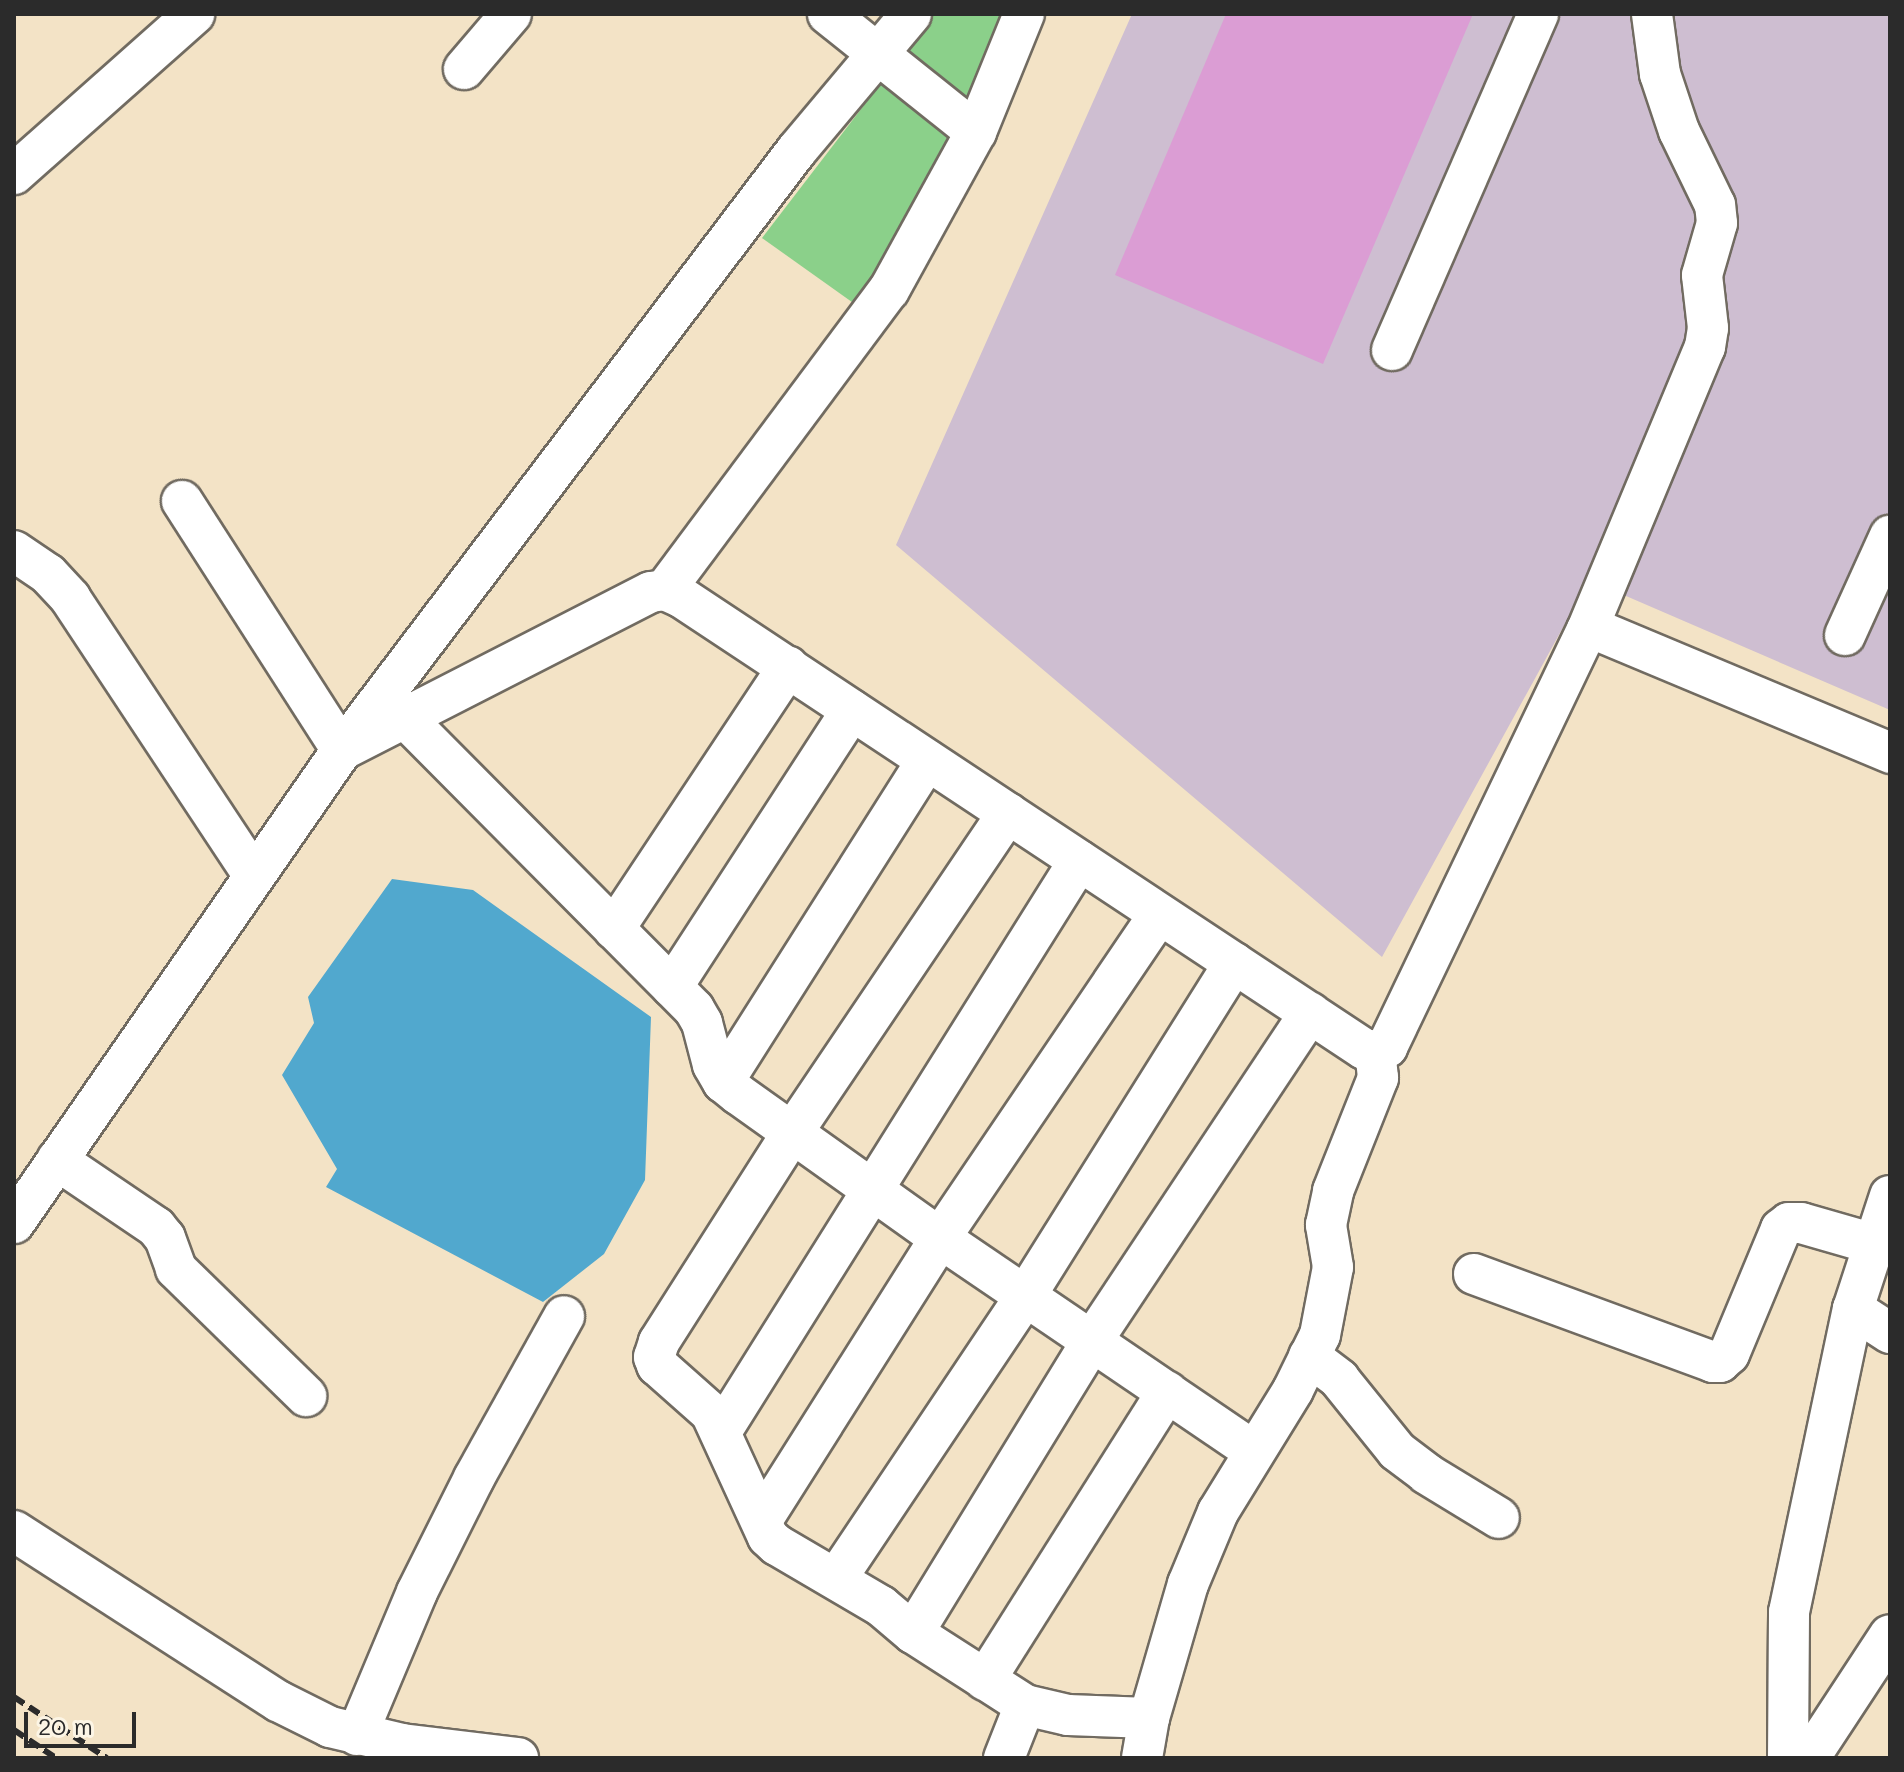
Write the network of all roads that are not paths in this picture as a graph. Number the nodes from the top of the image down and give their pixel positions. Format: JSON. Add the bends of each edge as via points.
{"nodes":[{"id":1,"x":194,"y":14,"type":"edge"},
{"id":2,"x":511,"y":14,"type":"edge"},
{"id":3,"x":828,"y":14,"type":"edge"},
{"id":4,"x":911,"y":14,"type":"edge"},
{"id":5,"x":1024,"y":14,"type":"edge"},
{"id":6,"x":1538,"y":14,"type":"edge"},
{"id":7,"x":1652,"y":14,"type":"edge"},
{"id":8,"x":877,"y":55,"type":"junction"},
{"id":9,"x":464,"y":69,"type":"dead end"},
{"id":10,"x":976,"y":132,"type":"junction"},
{"id":11,"x":14,"y":174,"type":"edge"},
{"id":12,"x":1392,"y":350,"type":"dead end"},
{"id":13,"x":182,"y":501,"type":"dead end"},
{"id":14,"x":1890,"y":536,"type":"edge"},
{"id":15,"x":14,"y":551,"type":"edge"},
{"id":16,"x":665,"y":590,"type":"junction"},
{"id":17,"x":1587,"y":630,"type":"junction"},
{"id":18,"x":1845,"y":635,"type":"dead end"},
{"id":19,"x":788,"y":667,"type":"junction"},
{"id":20,"x":852,"y":710,"type":"junction"},
{"id":21,"x":405,"y":718,"type":"junction"},
{"id":22,"x":342,"y":750,"type":"junction"},
{"id":23,"x":1890,"y":753,"type":"edge"},
{"id":24,"x":927,"y":760,"type":"junction"},
{"id":25,"x":1008,"y":813,"type":"junction"},
{"id":26,"x":1079,"y":861,"type":"junction"},
{"id":27,"x":253,"y":874,"type":"junction"},
{"id":28,"x":1159,"y":914,"type":"junction"},
{"id":29,"x":614,"y":929,"type":"junction"},
{"id":30,"x":1234,"y":963,"type":"junction"},
{"id":31,"x":672,"y":987,"type":"junction"},
{"id":32,"x":1310,"y":1013,"type":"junction"},
{"id":33,"x":1375,"y":1051,"type":"junction"},
{"id":34,"x":723,"y":1082,"type":"junction"},
{"id":35,"x":792,"y":1133,"type":"junction"},
{"id":36,"x":57,"y":1160,"type":"junction"},
{"id":37,"x":872,"y":1190,"type":"junction"},
{"id":38,"x":1890,"y":1196,"type":"edge"},
{"id":39,"x":14,"y":1223,"type":"edge"},
{"id":40,"x":940,"y":1238,"type":"junction"},
{"id":41,"x":1874,"y":1244,"type":"junction"},
{"id":42,"x":1474,"y":1274,"type":"dead end"},
{"id":43,"x":1026,"y":1295,"type":"junction"},
{"id":44,"x":1876,"y":1313,"type":"edge"},
{"id":45,"x":564,"y":1316,"type":"dead end"},
{"id":46,"x":1092,"y":1341,"type":"junction"},
{"id":47,"x":1309,"y":1356,"type":"junction"},
{"id":48,"x":1167,"y":1392,"type":"junction"},
{"id":49,"x":306,"y":1396,"type":"dead end"},
{"id":50,"x":722,"y":1430,"type":"junction"},
{"id":51,"x":1254,"y":1451,"type":"junction"},
{"id":52,"x":1499,"y":1518,"type":"dead end"},
{"id":53,"x":762,"y":1520,"type":"junction"},
{"id":54,"x":14,"y":1531,"type":"edge"},
{"id":55,"x":836,"y":1579,"type":"junction"},
{"id":56,"x":913,"y":1633,"type":"junction"},
{"id":57,"x":1890,"y":1635,"type":"edge"},
{"id":58,"x":985,"y":1680,"type":"junction"},
{"id":59,"x":1025,"y":1705,"type":"junction"},
{"id":60,"x":1149,"y":1718,"type":"junction"},
{"id":61,"x":338,"y":1740,"type":"edge"},
{"id":62,"x":1805,"y":1749,"type":"edge"},
{"id":63,"x":518,"y":1758,"type":"edge"},
{"id":64,"x":1004,"y":1758,"type":"edge"},
{"id":65,"x":1142,"y":1758,"type":"edge"}],
"edges":[{"from":1,"to":11,"type":"street"},
{"from":2,"to":9,"type":"street"},
{"from":3,"to":8,"type":"street"},
{"from":4,"to":8,"type":"street"},
{"from":5,"to":10,"type":"street"},
{"from":6,"to":12,"type":"street"},
{"from":7,"to":17,"type":"street","via":[[1660,74],[1689,157],[1715,205],[1717,223],[1702,275],[1708,328],[1705,347]]},
{"from":8,"to":10,"type":"street"},
{"from":8,"to":22,"type":"street","via":[[797,150]]},
{"from":10,"to":16,"type":"street","via":[[889,290]]},
{"from":13,"to":22,"type":"street"},
{"from":14,"to":18,"type":"street"},
{"from":15,"to":27,"type":"street","via":[[48,574],[70,598]]},
{"from":16,"to":19,"type":"street"},
{"from":16,"to":21,"type":"street","via":[[651,592]]},
{"from":17,"to":23,"type":"street"},
{"from":17,"to":33,"type":"street","via":[[1387,1047]]},
{"from":19,"to":20,"type":"street"},
{"from":19,"to":29,"type":"street"},
{"from":20,"to":24,"type":"street"},
{"from":20,"to":31,"type":"street"},
{"from":21,"to":22,"type":"street"},
{"from":21,"to":29,"type":"street"},
{"from":22,"to":27,"type":"street"},
{"from":24,"to":25,"type":"street"},
{"from":24,"to":34,"type":"street"},
{"from":25,"to":26,"type":"street"},
{"from":25,"to":35,"type":"street"},
{"from":26,"to":28,"type":"street"},
{"from":26,"to":37,"type":"street"},
{"from":27,"to":36,"type":"street"},
{"from":28,"to":30,"type":"street"},
{"from":28,"to":40,"type":"street"},
{"from":29,"to":31,"type":"street"},
{"from":30,"to":32,"type":"street"},
{"from":30,"to":43,"type":"street"},
{"from":31,"to":34,"type":"street","via":[[699,1016]]},
{"from":32,"to":33,"type":"street"},
{"from":32,"to":46,"type":"street"},
{"from":33,"to":47,"type":"street","via":[[1378,1078],[1333,1191],[1326,1225],[1333,1267],[1320,1335]]},
{"from":34,"to":35,"type":"street"},
{"from":35,"to":37,"type":"street"},
{"from":35,"to":50,"type":"street","via":[[673,1318],[654,1357]]},
{"from":36,"to":39,"type":"street"},
{"from":36,"to":49,"type":"street","via":[[156,1227],[176,1269]]},
{"from":37,"to":40,"type":"street"},
{"from":37,"to":50,"type":"street"},
{"from":38,"to":41,"type":"street"},
{"from":40,"to":43,"type":"street"},
{"from":40,"to":53,"type":"street"},
{"from":41,"to":42,"type":"street","via":[[1801,1223],[1781,1229],[1729,1354],[1720,1362]]},
{"from":41,"to":44,"type":"street"},
{"from":43,"to":46,"type":"street"},
{"from":43,"to":55,"type":"street"},
{"from":44,"to":62,"type":"street","via":[[1789,1612]]},
{"from":45,"to":61,"type":"street"},
{"from":46,"to":48,"type":"street"},
{"from":46,"to":56,"type":"street"},
{"from":47,"to":51,"type":"street"},
{"from":47,"to":52,"type":"street","via":[[1339,1379],[1397,1451]]},
{"from":48,"to":51,"type":"street"},
{"from":48,"to":58,"type":"street"},
{"from":50,"to":53,"type":"street"},
{"from":51,"to":60,"type":"street","via":[[1218,1512],[1188,1584]]},
{"from":53,"to":55,"type":"street","via":[[777,1545]]},
{"from":54,"to":61,"type":"street"},
{"from":55,"to":56,"type":"street"},
{"from":56,"to":58,"type":"street"},
{"from":57,"to":62,"type":"street"},
{"from":58,"to":59,"type":"street"},
{"from":59,"to":60,"type":"street","via":[[1068,1715]]},
{"from":59,"to":64,"type":"street"},
{"from":60,"to":65,"type":"street"},
{"from":61,"to":63,"type":"street"}]}
